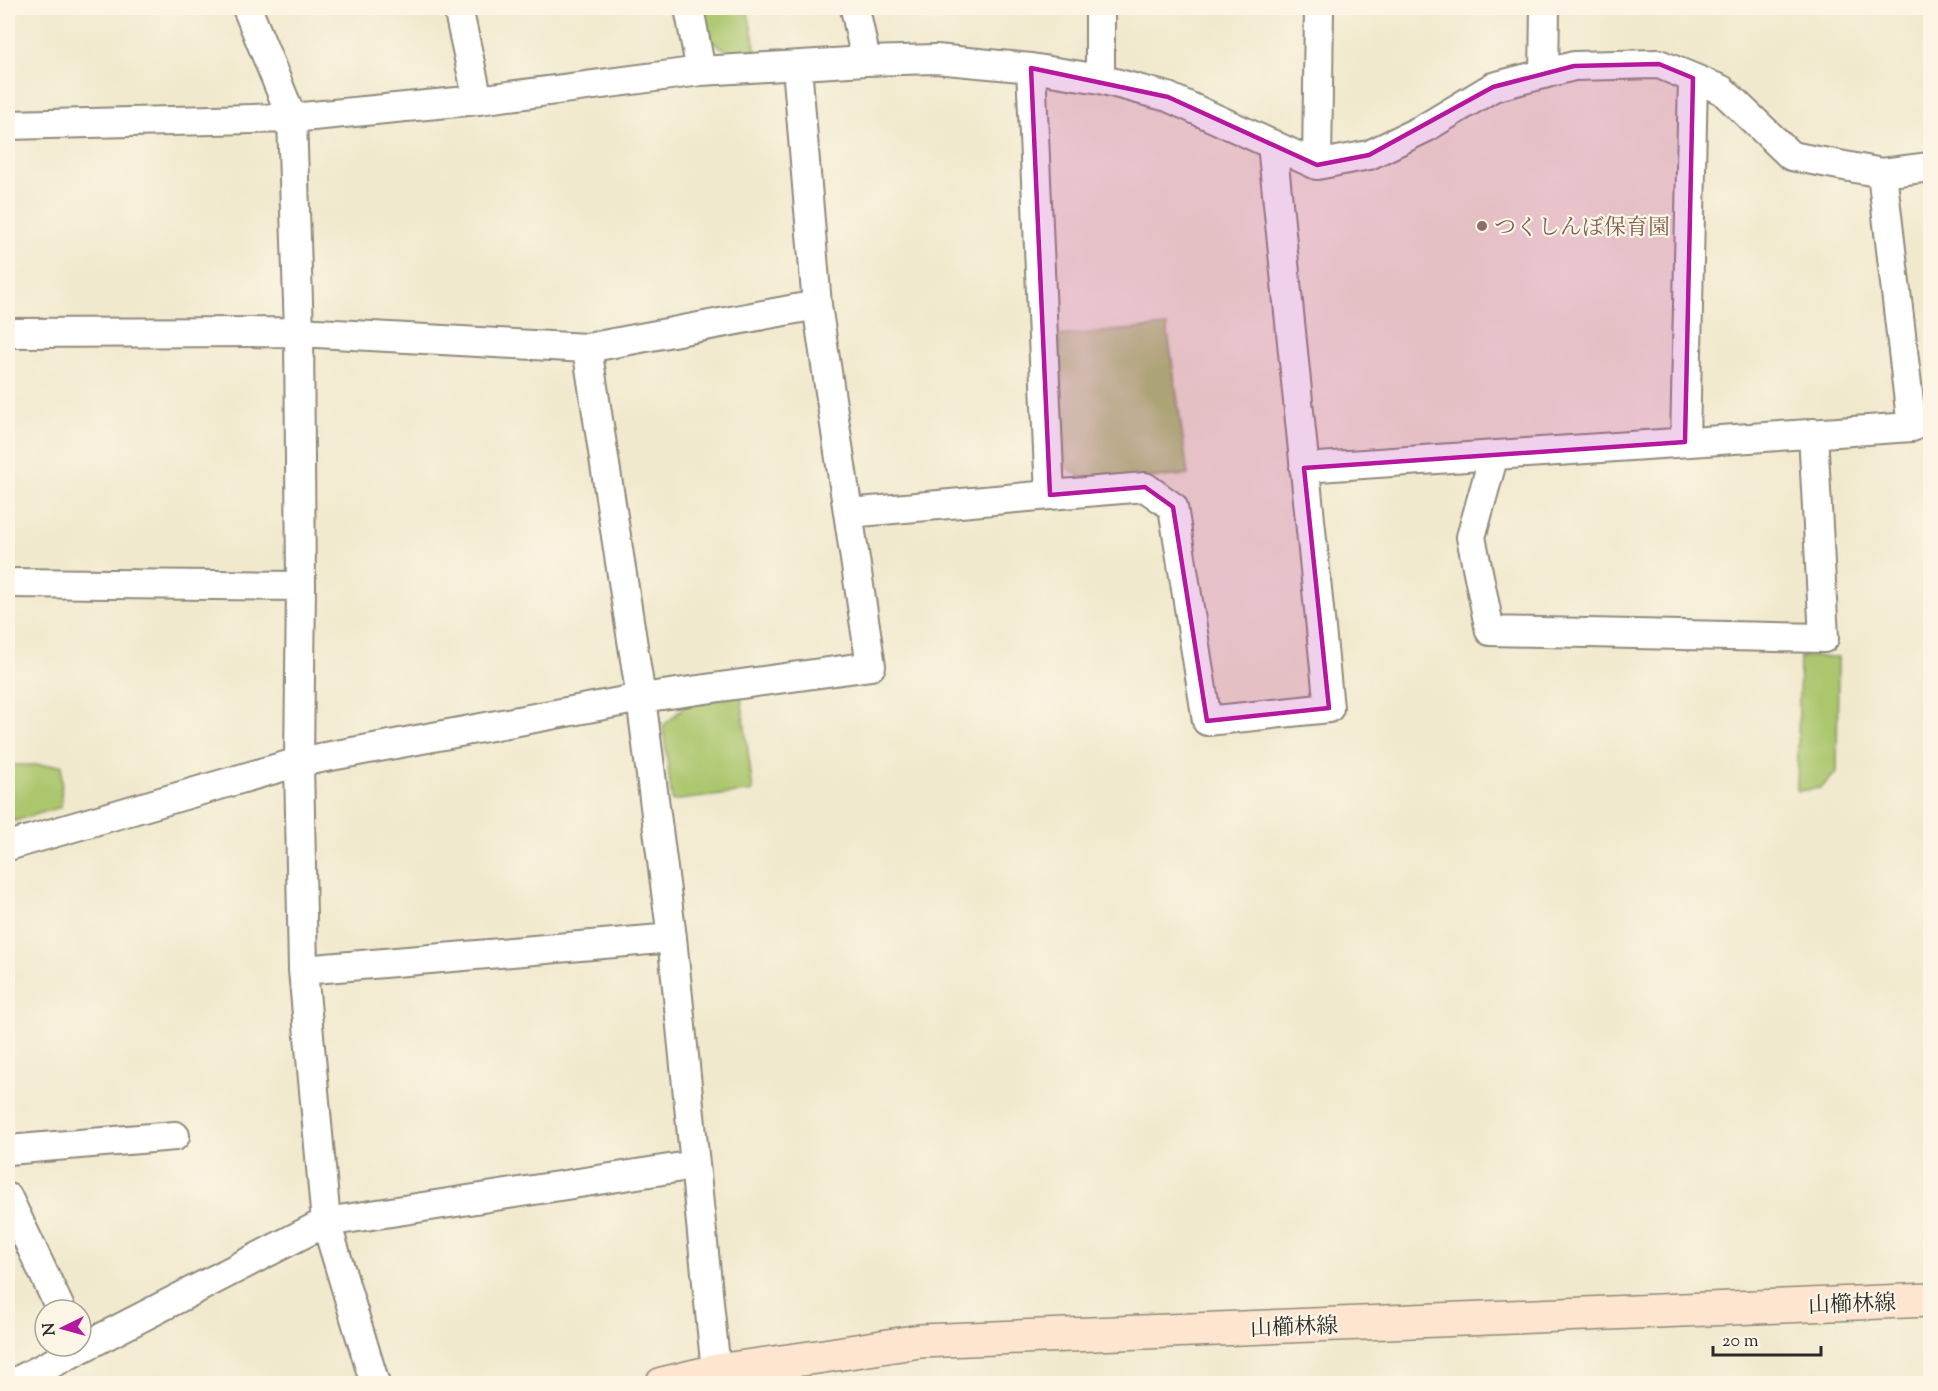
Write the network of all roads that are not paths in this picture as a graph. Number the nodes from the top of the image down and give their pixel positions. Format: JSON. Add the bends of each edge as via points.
{"nodes":[{"id":1,"x":247,"y":8,"type":"edge"},
{"id":2,"x":458,"y":8,"type":"edge"},
{"id":3,"x":689,"y":8,"type":"edge"},
{"id":4,"x":855,"y":8,"type":"edge"},
{"id":5,"x":1100,"y":8,"type":"edge"},
{"id":6,"x":1319,"y":8,"type":"edge"},
{"id":7,"x":1545,"y":8,"type":"edge"},
{"id":8,"x":866,"y":60,"type":"junction"},
{"id":9,"x":797,"y":66,"type":"junction"},
{"id":10,"x":1031,"y":68,"type":"junction"},
{"id":11,"x":701,"y":71,"type":"junction"},
{"id":12,"x":1544,"y":74,"type":"junction"},
{"id":13,"x":1693,"y":78,"type":"junction"},
{"id":14,"x":1100,"y":79,"type":"junction"},
{"id":15,"x":478,"y":100,"type":"junction"},
{"id":16,"x":292,"y":118,"type":"junction"},
{"id":17,"x":8,"y":125,"type":"edge"},
{"id":18,"x":1272,"y":144,"type":"junction"},
{"id":19,"x":1317,"y":165,"type":"junction"},
{"id":20,"x":1930,"y":167,"type":"edge"},
{"id":21,"x":1882,"y":173,"type":"junction"},
{"id":22,"x":817,"y":305,"type":"junction"},
{"id":23,"x":299,"y":332,"type":"junction"},
{"id":24,"x":8,"y":333,"type":"edge"},
{"id":25,"x":587,"y":348,"type":"junction"},
{"id":26,"x":1921,"y":425,"type":"edge"},
{"id":27,"x":1813,"y":433,"type":"junction"},
{"id":28,"x":1685,"y":442,"type":"junction"},
{"id":29,"x":1494,"y":455,"type":"junction"},
{"id":30,"x":1304,"y":468,"type":"junction"},
{"id":31,"x":1050,"y":495,"type":"junction"},
{"id":32,"x":849,"y":513,"type":"junction"},
{"id":33,"x":8,"y":583,"type":"edge"},
{"id":34,"x":301,"y":586,"type":"junction"},
{"id":35,"x":641,"y":698,"type":"junction"},
{"id":36,"x":299,"y":762,"type":"junction"},
{"id":37,"x":8,"y":846,"type":"edge"},
{"id":38,"x":672,"y":938,"type":"junction"},
{"id":39,"x":303,"y":970,"type":"junction"},
{"id":40,"x":175,"y":1136,"type":"dead end"},
{"id":41,"x":8,"y":1150,"type":"edge"},
{"id":42,"x":695,"y":1165,"type":"junction"},
{"id":43,"x":8,"y":1198,"type":"edge"},
{"id":44,"x":326,"y":1222,"type":"junction"},
{"id":45,"x":55,"y":1298,"type":"edge"},
{"id":46,"x":1930,"y":1300,"type":"edge"},
{"id":47,"x":93,"y":1339,"type":"edge"},
{"id":48,"x":58,"y":1358,"type":"edge"},
{"id":49,"x":716,"y":1371,"type":"junction"},
{"id":50,"x":12,"y":1383,"type":"edge"},
{"id":51,"x":375,"y":1383,"type":"edge"},
{"id":52,"x":662,"y":1383,"type":"edge"}],
"edges":[{"from":1,"to":16,"type":"street"},
{"from":2,"to":15,"type":"street"},
{"from":3,"to":11,"type":"street"},
{"from":4,"to":8,"type":"street"},
{"from":5,"to":14,"type":"street"},
{"from":6,"to":19,"type":"street"},
{"from":7,"to":12,"type":"street"},
{"from":8,"to":9,"type":"street"},
{"from":8,"to":10,"type":"street","via":[[936,59]]},
{"from":9,"to":11,"type":"street"},
{"from":9,"to":22,"type":"street"},
{"from":10,"to":14,"type":"street"},
{"from":10,"to":31,"type":"street"},
{"from":11,"to":15,"type":"street"},
{"from":12,"to":13,"type":"street","via":[[1574,66],[1659,64]]},
{"from":12,"to":19,"type":"street","via":[[1493,87],[1425,128],[1369,155]]},
{"from":13,"to":21,"type":"street","via":[[1722,90],[1791,156]]},
{"from":13,"to":28,"type":"street"},
{"from":14,"to":18,"type":"street","via":[[1168,97]]},
{"from":15,"to":16,"type":"street"},
{"from":16,"to":17,"type":"street"},
{"from":16,"to":23,"type":"street"},
{"from":18,"to":19,"type":"street"},
{"from":18,"to":30,"type":"street"},
{"from":20,"to":21,"type":"street"},
{"from":21,"to":26,"type":"street"},
{"from":22,"to":25,"type":"street"},
{"from":22,"to":32,"type":"street"},
{"from":23,"to":24,"type":"street"},
{"from":23,"to":25,"type":"street"},
{"from":23,"to":34,"type":"street"},
{"from":25,"to":35,"type":"street"},
{"from":26,"to":27,"type":"street"},
{"from":27,"to":28,"type":"street"},
{"from":27,"to":29,"type":"street","via":[[1824,638],[1490,632],[1471,537]]},
{"from":28,"to":29,"type":"street"},
{"from":29,"to":30,"type":"street"},
{"from":30,"to":31,"type":"street","via":[[1329,708],[1207,721],[1173,507],[1146,487]]},
{"from":31,"to":32,"type":"street"},
{"from":32,"to":35,"type":"street","via":[[871,666]]},
{"from":33,"to":34,"type":"street"},
{"from":34,"to":36,"type":"street"},
{"from":35,"to":36,"type":"street"},
{"from":35,"to":38,"type":"street"},
{"from":36,"to":37,"type":"street"},
{"from":36,"to":39,"type":"street"},
{"from":38,"to":39,"type":"street"},
{"from":38,"to":42,"type":"street"},
{"from":39,"to":44,"type":"street"},
{"from":40,"to":41,"type":"street"},
{"from":42,"to":44,"type":"street"},
{"from":42,"to":49,"type":"street"},
{"from":43,"to":45,"type":"street"},
{"from":44,"to":47,"type":"street"},
{"from":44,"to":51,"type":"street"},
{"from":46,"to":49,"type":"main road","name":"山櫛林線","via":[[920,1341]]},
{"from":48,"to":50,"type":"street"},
{"from":49,"to":52,"type":"main road","name":"山櫛林線"}]}
